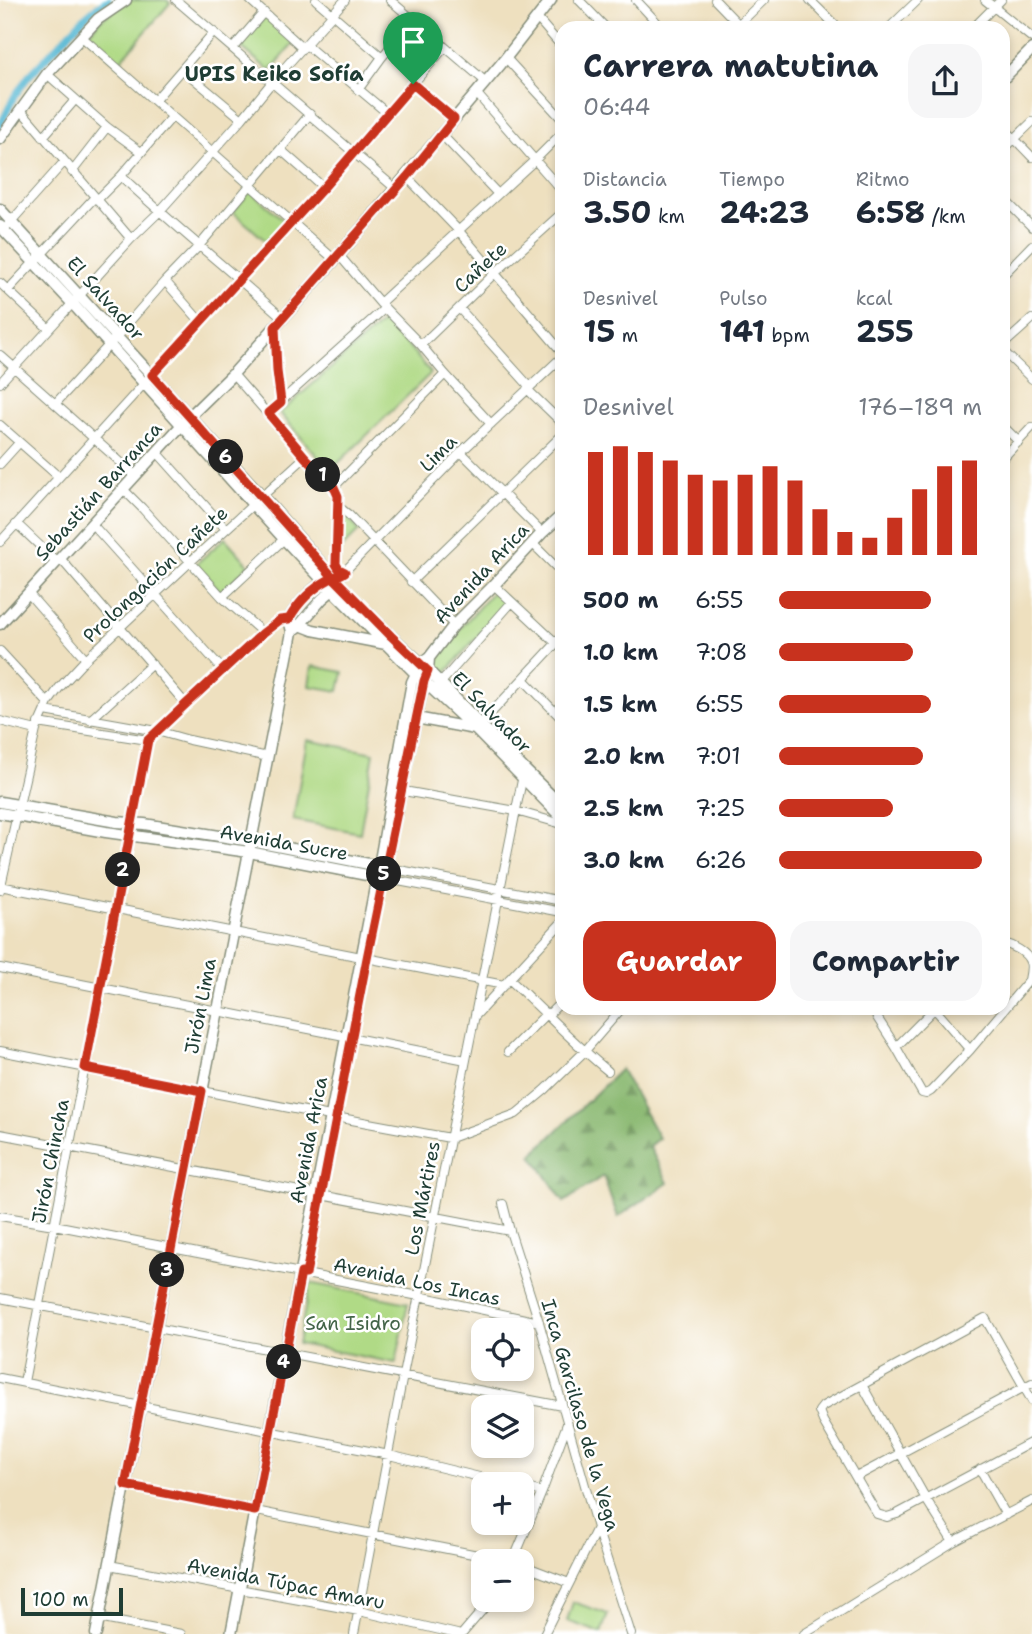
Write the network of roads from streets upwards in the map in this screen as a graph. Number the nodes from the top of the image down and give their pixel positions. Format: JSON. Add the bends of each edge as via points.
{"nodes":[{"id":1,"x":126,"y":0,"type":"edge"},
{"id":2,"x":176,"y":0,"type":"edge"},
{"id":3,"x":250,"y":0,"type":"edge"},
{"id":4,"x":316,"y":0,"type":"edge"},
{"id":5,"x":345,"y":0,"type":"edge"},
{"id":6,"x":390,"y":0,"type":"edge"},
{"id":7,"x":551,"y":0,"type":"edge"},
{"id":8,"x":579,"y":0,"type":"edge"},
{"id":9,"x":636,"y":0,"type":"edge"},
{"id":10,"x":715,"y":0,"type":"edge"},
{"id":11,"x":764,"y":0,"type":"edge"},
{"id":12,"x":810,"y":0,"type":"edge"},
{"id":13,"x":985,"y":0,"type":"edge"},
{"id":14,"x":913,"y":2,"type":"edge"},
{"id":15,"x":998,"y":3,"type":"edge"},
{"id":16,"x":264,"y":12,"type":"junction"},
{"id":17,"x":332,"y":14,"type":"junction"},
{"id":18,"x":537,"y":18,"type":"junction"},
{"id":19,"x":413,"y":20,"type":"junction"},
{"id":20,"x":599,"y":21,"type":"edge"},
{"id":21,"x":656,"y":21,"type":"edge"},
{"id":22,"x":734,"y":21,"type":"edge"},
{"id":23,"x":745,"y":21,"type":"edge"},
{"id":24,"x":831,"y":21,"type":"edge"},
{"id":25,"x":895,"y":21,"type":"edge"},
{"id":26,"x":980,"y":21,"type":"edge"},
{"id":27,"x":214,"y":32,"type":"junction"},
{"id":28,"x":82,"y":37,"type":"junction"},
{"id":29,"x":1032,"y":38,"type":"edge"},
{"id":30,"x":555,"y":39,"type":"edge"},
{"id":31,"x":305,"y":46,"type":"junction"},
{"id":32,"x":445,"y":47,"type":"junction"},
{"id":33,"x":233,"y":48,"type":"junction"},
{"id":34,"x":1032,"y":49,"type":"edge"},
{"id":35,"x":382,"y":57,"type":"junction"},
{"id":36,"x":506,"y":58,"type":"junction"},
{"id":37,"x":182,"y":69,"type":"junction"},
{"id":38,"x":1010,"y":72,"type":"edge"},
{"id":39,"x":47,"y":74,"type":"junction"},
{"id":40,"x":272,"y":82,"type":"junction"},
{"id":41,"x":486,"y":82,"type":"junction"},
{"id":42,"x":413,"y":84,"type":"junction"},
{"id":43,"x":358,"y":90,"type":"junction"},
{"id":44,"x":477,"y":94,"type":"junction"},
{"id":45,"x":75,"y":100,"type":"junction"},
{"id":46,"x":155,"y":100,"type":"junction"},
{"id":47,"x":20,"y":110,"type":"junction"},
{"id":48,"x":555,"y":111,"type":"edge"},
{"id":49,"x":387,"y":113,"type":"junction"},
{"id":50,"x":310,"y":114,"type":"junction"},
{"id":51,"x":172,"y":117,"type":"junction"},
{"id":52,"x":242,"y":119,"type":"junction"},
{"id":53,"x":454,"y":119,"type":"junction"},
{"id":54,"x":1032,"y":122,"type":"edge"},
{"id":55,"x":107,"y":127,"type":"junction"},
{"id":56,"x":441,"y":134,"type":"junction"},
{"id":57,"x":1010,"y":134,"type":"edge"},
{"id":58,"x":43,"y":137,"type":"junction"},
{"id":59,"x":0,"y":139,"type":"edge"},
{"id":60,"x":1015,"y":139,"type":"junction"},
{"id":61,"x":555,"y":140,"type":"edge"},
{"id":62,"x":1010,"y":144,"type":"edge"},
{"id":63,"x":281,"y":150,"type":"junction"},
{"id":64,"x":141,"y":152,"type":"junction"},
{"id":65,"x":212,"y":153,"type":"junction"},
{"id":66,"x":354,"y":153,"type":"junction"},
{"id":67,"x":1032,"y":157,"type":"edge"},
{"id":68,"x":535,"y":160,"type":"junction"},
{"id":69,"x":64,"y":162,"type":"junction"},
{"id":70,"x":72,"y":172,"type":"junction"},
{"id":71,"x":121,"y":176,"type":"junction"},
{"id":72,"x":407,"y":177,"type":"junction"},
{"id":73,"x":555,"y":183,"type":"edge"},
{"id":74,"x":249,"y":185,"type":"junction"},
{"id":75,"x":324,"y":187,"type":"junction"},
{"id":76,"x":396,"y":189,"type":"junction"},
{"id":77,"x":499,"y":194,"type":"junction"},
{"id":78,"x":96,"y":198,"type":"junction"},
{"id":79,"x":1010,"y":207,"type":"edge"},
{"id":80,"x":0,"y":209,"type":"edge"},
{"id":81,"x":159,"y":212,"type":"junction"},
{"id":82,"x":555,"y":218,"type":"edge"},
{"id":83,"x":11,"y":221,"type":"junction"},
{"id":84,"x":293,"y":221,"type":"junction"},
{"id":85,"x":1032,"y":227,"type":"edge"},
{"id":86,"x":1,"y":229,"type":"edge"},
{"id":87,"x":458,"y":230,"type":"junction"},
{"id":88,"x":131,"y":239,"type":"junction"},
{"id":89,"x":1032,"y":245,"type":"edge"},
{"id":90,"x":199,"y":246,"type":"junction"},
{"id":91,"x":337,"y":257,"type":"junction"},
{"id":92,"x":38,"y":258,"type":"junction"},
{"id":93,"x":1010,"y":268,"type":"edge"},
{"id":94,"x":494,"y":274,"type":"junction"},
{"id":95,"x":240,"y":279,"type":"junction"},
{"id":96,"x":165,"y":281,"type":"junction"},
{"id":97,"x":0,"y":283,"type":"edge"},
{"id":98,"x":8,"y":290,"type":"junction"},
{"id":99,"x":75,"y":300,"type":"junction"},
{"id":100,"x":382,"y":305,"type":"junction"},
{"id":101,"x":460,"y":308,"type":"junction"},
{"id":102,"x":1032,"y":319,"type":"edge"},
{"id":103,"x":200,"y":321,"type":"junction"},
{"id":104,"x":279,"y":322,"type":"junction"},
{"id":105,"x":49,"y":329,"type":"junction"},
{"id":106,"x":1010,"y":339,"type":"edge"},
{"id":107,"x":113,"y":341,"type":"junction"},
{"id":108,"x":421,"y":345,"type":"junction"},
{"id":109,"x":555,"y":347,"type":"edge"},
{"id":110,"x":0,"y":355,"type":"edge"},
{"id":111,"x":1010,"y":358,"type":"edge"},
{"id":112,"x":555,"y":362,"type":"edge"},
{"id":113,"x":13,"y":367,"type":"junction"},
{"id":114,"x":233,"y":374,"type":"junction"},
{"id":115,"x":445,"y":374,"type":"junction"},
{"id":116,"x":148,"y":379,"type":"junction"},
{"id":117,"x":1032,"y":379,"type":"edge"},
{"id":118,"x":0,"y":383,"type":"edge"},
{"id":119,"x":529,"y":388,"type":"junction"},
{"id":120,"x":281,"y":402,"type":"junction"},
{"id":121,"x":55,"y":404,"type":"junction"},
{"id":122,"x":268,"y":413,"type":"junction"},
{"id":123,"x":555,"y":416,"type":"edge"},
{"id":124,"x":185,"y":421,"type":"junction"},
{"id":125,"x":491,"y":424,"type":"junction"},
{"id":126,"x":0,"y":425,"type":"edge"},
{"id":127,"x":1032,"y":427,"type":"edge"},
{"id":128,"x":1010,"y":433,"type":"edge"},
{"id":129,"x":93,"y":439,"type":"junction"},
{"id":130,"x":555,"y":442,"type":"edge"},
{"id":131,"x":1019,"y":442,"type":"junction"},
{"id":132,"x":19,"y":443,"type":"junction"},
{"id":133,"x":1010,"y":451,"type":"edge"},
{"id":134,"x":157,"y":452,"type":"junction"},
{"id":135,"x":461,"y":452,"type":"junction"},
{"id":136,"x":305,"y":457,"type":"junction"},
{"id":137,"x":0,"y":464,"type":"edge"},
{"id":138,"x":135,"y":475,"type":"junction"},
{"id":139,"x":60,"y":477,"type":"junction"},
{"id":140,"x":334,"y":487,"type":"junction"},
{"id":141,"x":123,"y":489,"type":"junction"},
{"id":142,"x":502,"y":494,"type":"junction"},
{"id":143,"x":262,"y":496,"type":"junction"},
{"id":144,"x":253,"y":504,"type":"junction"},
{"id":145,"x":339,"y":507,"type":"junction"},
{"id":146,"x":555,"y":521,"type":"edge"},
{"id":147,"x":17,"y":524,"type":"junction"},
{"id":148,"x":92,"y":524,"type":"junction"},
{"id":149,"x":226,"y":528,"type":"junction"},
{"id":150,"x":542,"y":533,"type":"junction"},
{"id":151,"x":284,"y":539,"type":"junction"},
{"id":152,"x":374,"y":541,"type":"junction"},
{"id":153,"x":0,"y":542,"type":"edge"},
{"id":154,"x":533,"y":544,"type":"junction"},
{"id":155,"x":58,"y":560,"type":"junction"},
{"id":156,"x":190,"y":562,"type":"junction"},
{"id":157,"x":555,"y":566,"type":"edge"},
{"id":158,"x":336,"y":580,"type":"junction"},
{"id":159,"x":411,"y":582,"type":"junction"},
{"id":160,"x":494,"y":585,"type":"junction"},
{"id":161,"x":28,"y":593,"type":"junction"},
{"id":162,"x":156,"y":595,"type":"junction"},
{"id":163,"x":222,"y":597,"type":"junction"},
{"id":164,"x":512,"y":602,"type":"junction"},
{"id":165,"x":289,"y":619,"type":"junction"},
{"id":166,"x":0,"y":624,"type":"edge"},
{"id":167,"x":454,"y":625,"type":"junction"},
{"id":168,"x":120,"y":628,"type":"junction"},
{"id":169,"x":296,"y":629,"type":"junction"},
{"id":170,"x":263,"y":633,"type":"junction"},
{"id":171,"x":555,"y":637,"type":"edge"},
{"id":172,"x":386,"y":644,"type":"junction"},
{"id":173,"x":555,"y":644,"type":"edge"},
{"id":174,"x":0,"y":651,"type":"edge"},
{"id":175,"x":86,"y":659,"type":"junction"},
{"id":176,"x":152,"y":664,"type":"junction"},
{"id":177,"x":423,"y":669,"type":"junction"},
{"id":178,"x":223,"y":670,"type":"junction"},
{"id":179,"x":523,"y":679,"type":"junction"},
{"id":180,"x":438,"y":688,"type":"junction"},
{"id":181,"x":186,"y":704,"type":"junction"},
{"id":182,"x":46,"y":707,"type":"junction"},
{"id":183,"x":555,"y":712,"type":"edge"},
{"id":184,"x":416,"y":718,"type":"junction"},
{"id":185,"x":90,"y":720,"type":"junction"},
{"id":186,"x":0,"y":721,"type":"edge"},
{"id":187,"x":37,"y":726,"type":"junction"},
{"id":188,"x":478,"y":727,"type":"junction"},
{"id":189,"x":157,"y":731,"type":"junction"},
{"id":190,"x":148,"y":740,"type":"junction"},
{"id":191,"x":268,"y":757,"type":"junction"},
{"id":192,"x":523,"y":774,"type":"junction"},
{"id":193,"x":397,"y":790,"type":"junction"},
{"id":194,"x":555,"y":800,"type":"edge"},
{"id":195,"x":0,"y":802,"type":"edge"},
{"id":196,"x":555,"y":810,"type":"edge"},
{"id":197,"x":17,"y":811,"type":"junction"},
{"id":198,"x":516,"y":811,"type":"junction"},
{"id":199,"x":0,"y":813,"type":"edge"},
{"id":200,"x":555,"y":822,"type":"edge"},
{"id":201,"x":132,"y":823,"type":"junction"},
{"id":202,"x":130,"y":835,"type":"junction"},
{"id":203,"x":250,"y":847,"type":"junction"},
{"id":204,"x":381,"y":872,"type":"junction"},
{"id":205,"x":0,"y":888,"type":"edge"},
{"id":206,"x":499,"y":889,"type":"junction"},
{"id":207,"x":497,"y":900,"type":"junction"},
{"id":208,"x":555,"y":900,"type":"edge"},
{"id":209,"x":115,"y":909,"type":"junction"},
{"id":210,"x":555,"y":911,"type":"edge"},
{"id":211,"x":555,"y":930,"type":"edge"},
{"id":212,"x":232,"y":931,"type":"junction"},
{"id":213,"x":1010,"y":944,"type":"edge"},
{"id":214,"x":364,"y":957,"type":"junction"},
{"id":215,"x":0,"y":968,"type":"edge"},
{"id":216,"x":482,"y":980,"type":"junction"},
{"id":217,"x":506,"y":982,"type":"junction"},
{"id":218,"x":100,"y":989,"type":"junction"},
{"id":219,"x":1010,"y":1002,"type":"edge"},
{"id":220,"x":555,"y":1007,"type":"edge"},
{"id":221,"x":218,"y":1011,"type":"junction"},
{"id":222,"x":547,"y":1014,"type":"junction"},
{"id":223,"x":616,"y":1015,"type":"edge"},
{"id":224,"x":875,"y":1015,"type":"edge"},
{"id":225,"x":927,"y":1015,"type":"edge"},
{"id":226,"x":940,"y":1015,"type":"edge"},
{"id":227,"x":999,"y":1015,"type":"edge"},
{"id":228,"x":475,"y":1017,"type":"junction"},
{"id":229,"x":348,"y":1037,"type":"junction"},
{"id":230,"x":896,"y":1047,"type":"junction"},
{"id":231,"x":970,"y":1049,"type":"junction"},
{"id":232,"x":0,"y":1051,"type":"edge"},
{"id":233,"x":508,"y":1052,"type":"dead end"},
{"id":234,"x":584,"y":1052,"type":"junction"},
{"id":235,"x":466,"y":1060,"type":"junction"},
{"id":236,"x":85,"y":1068,"type":"junction"},
{"id":237,"x":608,"y":1071,"type":"dead end"},
{"id":238,"x":202,"y":1091,"type":"junction"},
{"id":239,"x":334,"y":1117,"type":"junction"},
{"id":240,"x":0,"y":1134,"type":"edge"},
{"id":241,"x":450,"y":1138,"type":"junction"},
{"id":242,"x":70,"y":1146,"type":"junction"},
{"id":243,"x":187,"y":1168,"type":"junction"},
{"id":244,"x":319,"y":1196,"type":"junction"},
{"id":245,"x":503,"y":1204,"type":"dead end"},
{"id":246,"x":0,"y":1216,"type":"edge"},
{"id":247,"x":435,"y":1217,"type":"junction"},
{"id":248,"x":54,"y":1225,"type":"junction"},
{"id":249,"x":510,"y":1231,"type":"junction"},
{"id":250,"x":171,"y":1248,"type":"junction"},
{"id":251,"x":303,"y":1274,"type":"junction"},
{"id":252,"x":419,"y":1296,"type":"junction"},
{"id":253,"x":0,"y":1298,"type":"edge"},
{"id":254,"x":38,"y":1305,"type":"junction"},
{"id":255,"x":539,"y":1322,"type":"junction"},
{"id":256,"x":156,"y":1327,"type":"junction"},
{"id":257,"x":289,"y":1353,"type":"junction"},
{"id":258,"x":403,"y":1375,"type":"junction"},
{"id":259,"x":0,"y":1378,"type":"edge"},
{"id":260,"x":24,"y":1382,"type":"junction"},
{"id":261,"x":862,"y":1385,"type":"junction"},
{"id":262,"x":1028,"y":1385,"type":"edge"},
{"id":263,"x":1032,"y":1401,"type":"edge"},
{"id":264,"x":140,"y":1405,"type":"junction"},
{"id":265,"x":562,"y":1406,"type":"junction"},
{"id":266,"x":567,"y":1424,"type":"junction"},
{"id":267,"x":274,"y":1433,"type":"junction"},
{"id":268,"x":1032,"y":1442,"type":"edge"},
{"id":269,"x":900,"y":1453,"type":"junction"},
{"id":270,"x":389,"y":1455,"type":"junction"},
{"id":271,"x":980,"y":1469,"type":"junction"},
{"id":272,"x":471,"y":1475,"type":"edge"},
{"id":273,"x":856,"y":1477,"type":"junction"},
{"id":274,"x":125,"y":1485,"type":"junction"},
{"id":275,"x":534,"y":1490,"type":"edge"},
{"id":276,"x":541,"y":1492,"type":"junction"},
{"id":277,"x":926,"y":1499,"type":"junction"},
{"id":278,"x":1032,"y":1501,"type":"edge"},
{"id":279,"x":259,"y":1511,"type":"junction"},
{"id":280,"x":1006,"y":1515,"type":"junction"},
{"id":281,"x":597,"y":1528,"type":"junction"},
{"id":282,"x":373,"y":1533,"type":"junction"},
{"id":283,"x":953,"y":1542,"type":"junction"},
{"id":284,"x":515,"y":1549,"type":"edge"},
{"id":285,"x":471,"y":1553,"type":"edge"},
{"id":286,"x":108,"y":1565,"type":"junction"},
{"id":287,"x":534,"y":1570,"type":"edge"},
{"id":288,"x":569,"y":1583,"type":"junction"},
{"id":289,"x":243,"y":1590,"type":"junction"},
{"id":290,"x":359,"y":1611,"type":"junction"},
{"id":291,"x":480,"y":1612,"type":"edge"},
{"id":292,"x":98,"y":1618,"type":"junction"},
{"id":293,"x":96,"y":1634,"type":"edge"},
{"id":294,"x":181,"y":1634,"type":"edge"},
{"id":295,"x":231,"y":1634,"type":"edge"},
{"id":296,"x":238,"y":1634,"type":"edge"},
{"id":297,"x":354,"y":1634,"type":"edge"},
{"id":298,"x":460,"y":1634,"type":"edge"},
{"id":299,"x":544,"y":1634,"type":"edge"},
{"id":300,"x":631,"y":1634,"type":"edge"},
{"id":301,"x":804,"y":1634,"type":"edge"}],
"edges":[{"from":1,"to":28,"type":"street"},
{"from":2,"to":27,"type":"street"},
{"from":3,"to":16,"type":"street"},
{"from":4,"to":17,"type":"street"},
{"from":5,"to":17,"type":"street"},
{"from":6,"to":19,"type":"street"},
{"from":7,"to":18,"type":"street","name":"Sebastián Barranca"},
{"from":8,"to":20,"type":"street"},
{"from":9,"to":21,"type":"street"},
{"from":10,"to":22,"type":"street"},
{"from":11,"to":23,"type":"street"},
{"from":12,"to":24,"type":"street"},
{"from":13,"to":15,"type":"street"},
{"from":14,"to":25,"type":"street"},
{"from":15,"to":26,"type":"street"},
{"from":15,"to":29,"type":"street"},
{"from":16,"to":31,"type":"street"},
{"from":16,"to":33,"type":"street"},
{"from":17,"to":31,"type":"street"},
{"from":17,"to":35,"type":"street"},
{"from":18,"to":30,"type":"street"},
{"from":18,"to":36,"type":"street","name":"Sebastián Barranca"},
{"from":19,"to":32,"type":"street"},
{"from":19,"to":35,"type":"street"},
{"from":27,"to":33,"type":"street"},
{"from":27,"to":37,"type":"street"},
{"from":28,"to":39,"type":"street"},
{"from":28,"to":46,"type":"street"},
{"from":31,"to":40,"type":"street"},
{"from":31,"to":43,"type":"street"},
{"from":32,"to":41,"type":"street"},
{"from":32,"to":42,"type":"street"},
{"from":33,"to":40,"type":"street"},
{"from":34,"to":38,"type":"street"},
{"from":35,"to":43,"type":"street"},
{"from":36,"to":41,"type":"street","name":"Sebastián Barranca"},
{"from":36,"to":48,"type":"street"},
{"from":37,"to":46,"type":"street"},
{"from":37,"to":52,"type":"street"},
{"from":39,"to":45,"type":"street"},
{"from":39,"to":47,"type":"street"},
{"from":40,"to":50,"type":"street"},
{"from":40,"to":52,"type":"street"},
{"from":41,"to":44,"type":"street","name":"Sebastián Barranca"},
{"from":42,"to":49,"type":"street"},
{"from":42,"to":53,"type":"street"},
{"from":43,"to":49,"type":"street"},
{"from":44,"to":53,"type":"street","name":"Sebastián Barranca"},
{"from":44,"to":68,"type":"street"},
{"from":45,"to":55,"type":"street"},
{"from":45,"to":58,"type":"street"},
{"from":46,"to":51,"type":"street"},
{"from":47,"to":58,"type":"street"},
{"from":47,"to":59,"type":"street"},
{"from":49,"to":66,"type":"street"},
{"from":50,"to":63,"type":"street"},
{"from":50,"to":66,"type":"street"},
{"from":51,"to":64,"type":"street"},
{"from":51,"to":65,"type":"street"},
{"from":52,"to":65,"type":"street"},
{"from":53,"to":56,"type":"street","name":"Sebastián Barranca"},
{"from":54,"to":60,"type":"street"},
{"from":55,"to":64,"type":"street"},
{"from":55,"to":70,"type":"street"},
{"from":56,"to":72,"type":"street","name":"Sebastián Barranca"},
{"from":56,"to":77,"type":"street"},
{"from":57,"to":60,"type":"street"},
{"from":58,"to":69,"type":"street"},
{"from":60,"to":62,"type":"street"},
{"from":60,"to":67,"type":"street"},
{"from":61,"to":68,"type":"street"},
{"from":63,"to":74,"type":"street"},
{"from":63,"to":75,"type":"street"},
{"from":64,"to":71,"type":"street"},
{"from":65,"to":74,"type":"street"},
{"from":65,"to":81,"type":"street"},
{"from":66,"to":75,"type":"street"},
{"from":66,"to":76,"type":"street"},
{"from":68,"to":73,"type":"street"},
{"from":68,"to":77,"type":"street"},
{"from":69,"to":70,"type":"street"},
{"from":69,"to":83,"type":"street"},
{"from":70,"to":78,"type":"street"},
{"from":71,"to":78,"type":"street"},
{"from":71,"to":81,"type":"street"},
{"from":72,"to":76,"type":"street","name":"Sebastián Barranca"},
{"from":72,"to":87,"type":"street"},
{"from":74,"to":84,"type":"street"},
{"from":74,"to":90,"type":"street"},
{"from":75,"to":84,"type":"street"},
{"from":76,"to":91,"type":"street","name":"Sebastián Barranca"},
{"from":77,"to":87,"type":"street"},
{"from":78,"to":88,"type":"street"},
{"from":78,"to":92,"type":"street"},
{"from":79,"to":85,"type":"street"},
{"from":80,"to":83,"type":"street","name":"El Salvador"},
{"from":81,"to":88,"type":"street"},
{"from":81,"to":90,"type":"street"},
{"from":82,"to":94,"type":"street","name":"Cañete"},
{"from":83,"to":86,"type":"street"},
{"from":83,"to":92,"type":"street","name":"El Salvador"},
{"from":84,"to":91,"type":"street"},
{"from":84,"to":95,"type":"street"},
{"from":86,"to":92,"type":"street","name":"El Salvador"},
{"from":87,"to":94,"type":"street"},
{"from":87,"to":100,"type":"street"},
{"from":88,"to":99,"type":"street"},
{"from":89,"to":93,"type":"street"},
{"from":90,"to":95,"type":"street"},
{"from":90,"to":96,"type":"street"},
{"from":91,"to":100,"type":"street"},
{"from":91,"to":104,"type":"street","name":"Sebastián Barranca"},
{"from":92,"to":98,"type":"street"},
{"from":92,"to":99,"type":"street","name":"El Salvador"},
{"from":94,"to":101,"type":"street","name":"Cañete"},
{"from":94,"to":109,"type":"street"},
{"from":95,"to":103,"type":"street"},
{"from":95,"to":104,"type":"street"},
{"from":96,"to":103,"type":"street"},
{"from":96,"to":107,"type":"street"},
{"from":97,"to":98,"type":"street"},
{"from":98,"to":105,"type":"street"},
{"from":99,"to":105,"type":"street"},
{"from":99,"to":107,"type":"street","name":"El Salvador"},
{"from":100,"to":108,"type":"street"},
{"from":100,"to":120,"type":"street"},
{"from":101,"to":108,"type":"street","name":"Cañete"},
{"from":101,"to":119,"type":"street"},
{"from":102,"to":106,"type":"street"},
{"from":103,"to":116,"type":"street"},
{"from":104,"to":114,"type":"street","name":"Sebastián Barranca"},
{"from":104,"to":120,"type":"street"},
{"from":105,"to":113,"type":"street"},
{"from":107,"to":116,"type":"street","name":"El Salvador"},
{"from":107,"to":121,"type":"street"},
{"from":108,"to":115,"type":"street"},
{"from":110,"to":113,"type":"street"},
{"from":111,"to":117,"type":"street"},
{"from":112,"to":119,"type":"street","name":"Lima"},
{"from":113,"to":118,"type":"street"},
{"from":113,"to":121,"type":"street"},
{"from":114,"to":122,"type":"street"},
{"from":114,"to":124,"type":"street","name":"Sebastián Barranca"},
{"from":115,"to":125,"type":"street"},
{"from":115,"to":140,"type":"street"},
{"from":116,"to":124,"type":"street","name":"El Salvador"},
{"from":116,"to":129,"type":"street"},
{"from":119,"to":123,"type":"street"},
{"from":119,"to":125,"type":"street","name":"Lima"},
{"from":120,"to":122,"type":"street"},
{"from":121,"to":129,"type":"street"},
{"from":122,"to":136,"type":"street"},
{"from":124,"to":134,"type":"street","name":"Sebastián Barranca"},
{"from":124,"to":143,"type":"street","name":"El Salvador"},
{"from":124,"to":144,"type":"street","name":"El Salvador"},
{"from":125,"to":135,"type":"street","name":"Lima"},
{"from":126,"to":132,"type":"street"},
{"from":127,"to":131,"type":"street"},
{"from":128,"to":131,"type":"street"},
{"from":129,"to":138,"type":"street"},
{"from":129,"to":139,"type":"street"},
{"from":130,"to":142,"type":"street"},
{"from":131,"to":133,"type":"street"},
{"from":132,"to":137,"type":"street"},
{"from":132,"to":139,"type":"street"},
{"from":134,"to":138,"type":"street","name":"Sebastián Barranca"},
{"from":134,"to":149,"type":"street"},
{"from":135,"to":142,"type":"street"},
{"from":135,"to":152,"type":"street","name":"Lima"},
{"from":136,"to":140,"type":"street"},
{"from":136,"to":143,"type":"street","name":"Prolongación Cañete"},
{"from":138,"to":141,"type":"street","name":"Sebastián Barranca"},
{"from":139,"to":147,"type":"street"},
{"from":140,"to":145,"type":"street"},
{"from":141,"to":148,"type":"street","name":"Sebastián Barranca"},
{"from":141,"to":156,"type":"street"},
{"from":142,"to":150,"type":"street"},
{"from":142,"to":159,"type":"street"},
{"from":143,"to":144,"type":"street","name":"Prolongación Cañete"},
{"from":143,"to":158,"type":"street","name":"El Salvador"},
{"from":144,"to":149,"type":"street","name":"Prolongación Cañete"},
{"from":144,"to":151,"type":"street","name":"El Salvador"},
{"from":145,"to":152,"type":"street"},
{"from":145,"to":158,"type":"street"},
{"from":146,"to":150,"type":"street","name":"Avenida Arica"},
{"from":147,"to":153,"type":"street"},
{"from":147,"to":155,"type":"street"},
{"from":148,"to":155,"type":"street","name":"Sebastián Barranca"},
{"from":148,"to":162,"type":"street"},
{"from":149,"to":156,"type":"street","name":"Prolongación Cañete"},
{"from":150,"to":154,"type":"street","name":"Avenida Arica"},
{"from":151,"to":158,"type":"street","name":"El Salvador"},
{"from":151,"to":163,"type":"street"},
{"from":152,"to":158,"type":"street","name":"Lima"},
{"from":152,"to":159,"type":"street"},
{"from":154,"to":157,"type":"street"},
{"from":154,"to":160,"type":"street","name":"Avenida Arica"},
{"from":155,"to":161,"type":"street","name":"Sebastián Barranca"},
{"from":155,"to":168,"type":"street"},
{"from":156,"to":162,"type":"street","name":"Prolongación Cañete"},
{"from":156,"to":163,"type":"street"},
{"from":158,"to":165,"type":"street","via":[[303,601]]},
{"from":158,"to":169,"type":"street"},
{"from":158,"to":172,"type":"street","name":"El Salvador"},
{"from":158,"to":177,"type":"street","name":"El Salvador"},
{"from":159,"to":167,"type":"street"},
{"from":160,"to":164,"type":"street"},
{"from":160,"to":167,"type":"street","name":"Avenida Arica"},
{"from":161,"to":166,"type":"street","name":"Sebastián Barranca"},
{"from":161,"to":175,"type":"street"},
{"from":162,"to":168,"type":"street","name":"Prolongación Cañete"},
{"from":162,"to":178,"type":"street"},
{"from":163,"to":170,"type":"street"},
{"from":164,"to":171,"type":"street"},
{"from":164,"to":180,"type":"street"},
{"from":165,"to":169,"type":"street","name":"Jirón Lima"},
{"from":165,"to":170,"type":"street"},
{"from":167,"to":177,"type":"street","name":"Avenida Arica"},
{"from":168,"to":175,"type":"street","name":"Prolongación Cañete"},
{"from":168,"to":176,"type":"street"},
{"from":169,"to":172,"type":"street"},
{"from":169,"to":191,"type":"street","name":"Jirón Lima"},
{"from":170,"to":178,"type":"street"},
{"from":172,"to":177,"type":"street","name":"El Salvador"},
{"from":173,"to":179,"type":"street"},
{"from":174,"to":182,"type":"street"},
{"from":175,"to":182,"type":"street","name":"Prolongación Cañete"},
{"from":176,"to":181,"type":"street"},
{"from":176,"to":185,"type":"street"},
{"from":177,"to":180,"type":"street","name":"El Salvador"},
{"from":177,"to":184,"type":"street","name":"Avenida Arica"},
{"from":177,"to":193,"type":"street","name":"Avenida Arica"},
{"from":178,"to":181,"type":"street"},
{"from":179,"to":183,"type":"street"},
{"from":179,"to":188,"type":"street"},
{"from":180,"to":188,"type":"street","name":"El Salvador"},
{"from":181,"to":189,"type":"street"},
{"from":182,"to":185,"type":"street"},
{"from":182,"to":187,"type":"street","name":"Prolongación Cañete"},
{"from":184,"to":188,"type":"street"},
{"from":184,"to":193,"type":"street","name":"Avenida Arica"},
{"from":185,"to":189,"type":"street"},
{"from":186,"to":187,"type":"street"},
{"from":187,"to":190,"type":"street"},
{"from":187,"to":197,"type":"street","name":"Prolongación Cañete"},
{"from":188,"to":192,"type":"street","name":"El Salvador"},
{"from":189,"to":190,"type":"street"},
{"from":189,"to":191,"type":"street"},
{"from":190,"to":201,"type":"street","name":"Jirón Chincha"},
{"from":191,"to":203,"type":"street","name":"Jirón Lima"},
{"from":192,"to":194,"type":"street","name":"El Salvador"},
{"from":192,"to":196,"type":"street","name":"El Salvador"},
{"from":192,"to":198,"type":"street","name":"Los Mártires"},
{"from":193,"to":198,"type":"street"},
{"from":193,"to":204,"type":"street","name":"Avenida Arica"},
{"from":195,"to":197,"type":"street","name":"Avenida Sucre"},
{"from":197,"to":199,"type":"street","name":"Avenida Sucre"},
{"from":197,"to":201,"type":"street","name":"Avenida Sucre"},
{"from":197,"to":202,"type":"street","name":"Avenida Sucre"},
{"from":197,"to":205,"type":"street","name":"Prolongación Cañete"},
{"from":198,"to":200,"type":"street"},
{"from":198,"to":206,"type":"street","name":"Los Mártires"},
{"from":201,"to":202,"type":"street","name":"Jirón Chincha"},
{"from":201,"to":203,"type":"street","name":"Avenida Sucre"},
{"from":202,"to":203,"type":"street","name":"Avenida Sucre"},
{"from":202,"to":209,"type":"street","name":"Jirón Chincha"},
{"from":203,"to":204,"type":"street","name":"Avenida Sucre"},
{"from":203,"to":212,"type":"street","name":"Jirón Lima"},
{"from":204,"to":206,"type":"street","name":"Avenida Sucre"},
{"from":204,"to":207,"type":"street","name":"Avenida Sucre"},
{"from":204,"to":214,"type":"street","name":"Avenida Arica"},
{"from":205,"to":209,"type":"street"},
{"from":206,"to":207,"type":"street","name":"Los Mártires"},
{"from":206,"to":208,"type":"street","name":"Avenida Sucre"},
{"from":207,"to":210,"type":"street","name":"Avenida Sucre"},
{"from":207,"to":216,"type":"street","name":"Los Mártires"},
{"from":209,"to":212,"type":"street"},
{"from":209,"to":218,"type":"street","name":"Jirón Chincha"},
{"from":211,"to":217,"type":"street"},
{"from":212,"to":214,"type":"street"},
{"from":212,"to":221,"type":"street","name":"Jirón Lima"},
{"from":213,"to":219,"type":"street","via":[[1024,954],[1031,972]]},
{"from":214,"to":216,"type":"street"},
{"from":214,"to":229,"type":"street","name":"Avenida Arica"},
{"from":215,"to":218,"type":"street"},
{"from":216,"to":217,"type":"street"},
{"from":216,"to":228,"type":"street","name":"Los Mártires"},
{"from":217,"to":222,"type":"street"},
{"from":217,"to":228,"type":"street"},
{"from":218,"to":221,"type":"street"},
{"from":218,"to":236,"type":"street","name":"Jirón Chincha"},
{"from":220,"to":222,"type":"street"},
{"from":221,"to":229,"type":"street"},
{"from":221,"to":238,"type":"street","name":"Jirón Lima"},
{"from":222,"to":233,"type":"street"},
{"from":222,"to":234,"type":"street"},
{"from":223,"to":234,"type":"street"},
{"from":224,"to":230,"type":"street"},
{"from":225,"to":230,"type":"street"},
{"from":226,"to":231,"type":"street"},
{"from":227,"to":231,"type":"street"},
{"from":228,"to":235,"type":"street","name":"Los Mártires"},
{"from":229,"to":235,"type":"street"},
{"from":229,"to":239,"type":"street","name":"Avenida Arica"},
{"from":230,"to":231,"type":"street","via":[[926,1094]]},
{"from":232,"to":236,"type":"street"},
{"from":234,"to":237,"type":"street"},
{"from":234,"to":241,"type":"street","via":[[516,1114]]},
{"from":235,"to":241,"type":"street","name":"Los Mártires"},
{"from":236,"to":238,"type":"street"},
{"from":236,"to":242,"type":"street","name":"Jirón Chincha"},
{"from":238,"to":239,"type":"street"},
{"from":238,"to":243,"type":"street","name":"Jirón Lima"},
{"from":239,"to":241,"type":"street"},
{"from":239,"to":244,"type":"street","name":"Avenida Arica"},
{"from":240,"to":242,"type":"street"},
{"from":241,"to":247,"type":"street","name":"Los Mártires"},
{"from":242,"to":243,"type":"street"},
{"from":242,"to":248,"type":"street","name":"Jirón Chincha"},
{"from":243,"to":244,"type":"street"},
{"from":243,"to":250,"type":"street","name":"Jirón Lima"},
{"from":244,"to":247,"type":"street"},
{"from":244,"to":251,"type":"street","name":"Avenida Arica"},
{"from":245,"to":249,"type":"street","name":"Inca Garcilaso de la Vega"},
{"from":246,"to":248,"type":"street","name":"Avenida Los Incas"},
{"from":247,"to":249,"type":"street"},
{"from":247,"to":252,"type":"street","name":"Los Mártires"},
{"from":248,"to":250,"type":"street","name":"Avenida Los Incas"},
{"from":248,"to":254,"type":"street","name":"Jirón Chincha"},
{"from":249,"to":255,"type":"street","name":"Inca Garcilaso de la Vega"},
{"from":250,"to":251,"type":"street","name":"Avenida Los Incas"},
{"from":250,"to":256,"type":"street","name":"Jirón Lima"},
{"from":251,"to":252,"type":"street","name":"Avenida Los Incas"},
{"from":251,"to":257,"type":"street","name":"Avenida Arica"},
{"from":252,"to":255,"type":"street","name":"Avenida Los Incas"},
{"from":252,"to":258,"type":"street","name":"Los Mártires"},
{"from":253,"to":254,"type":"street"},
{"from":254,"to":256,"type":"street"},
{"from":254,"to":260,"type":"street","name":"Jirón Chincha"},
{"from":255,"to":265,"type":"street","name":"Inca Garcilaso de la Vega"},
{"from":256,"to":257,"type":"street"},
{"from":256,"to":264,"type":"street","name":"Jirón Lima"},
{"from":257,"to":258,"type":"street"},
{"from":257,"to":267,"type":"street","name":"Avenida Arica"},
{"from":258,"to":265,"type":"street"},
{"from":258,"to":270,"type":"street","name":"Los Mártires"},
{"from":259,"to":260,"type":"street"},
{"from":260,"to":264,"type":"street"},
{"from":261,"to":262,"type":"street","via":[[985,1318]]},
{"from":261,"to":269,"type":"street"},
{"from":261,"to":273,"type":"street","via":[[819,1411]]},
{"from":262,"to":263,"type":"street"},
{"from":262,"to":269,"type":"street"},
{"from":264,"to":267,"type":"street"},
{"from":264,"to":274,"type":"street","name":"Jirón Lima"},
{"from":265,"to":266,"type":"street","name":"Inca Garcilaso de la Vega"},
{"from":266,"to":276,"type":"street"},
{"from":266,"to":281,"type":"street","name":"Inca Garcilaso de la Vega"},
{"from":267,"to":270,"type":"street"},
{"from":267,"to":279,"type":"street","name":"Avenida Arica"},
{"from":268,"to":271,"type":"street"},
{"from":269,"to":273,"type":"street"},
{"from":269,"to":277,"type":"street"},
{"from":270,"to":272,"type":"street"},
{"from":270,"to":282,"type":"street","name":"Los Mártires"},
{"from":271,"to":277,"type":"street"},
{"from":271,"to":280,"type":"street"},
{"from":273,"to":277,"type":"street","via":[[879,1515],[897,1514]]},
{"from":274,"to":279,"type":"street"},
{"from":274,"to":286,"type":"street","name":"Jirón Lima"},
{"from":275,"to":276,"type":"street"},
{"from":276,"to":284,"type":"street"},
{"from":277,"to":283,"type":"street"},
{"from":278,"to":280,"type":"street"},
{"from":279,"to":282,"type":"street"},
{"from":279,"to":289,"type":"street","name":"Avenida Arica"},
{"from":280,"to":283,"type":"street"},
{"from":281,"to":288,"type":"street"},
{"from":281,"to":300,"type":"street","name":"Inca Garcilaso de la Vega"},
{"from":282,"to":285,"type":"street"},
{"from":282,"to":290,"type":"street","name":"Los Mártires"},
{"from":283,"to":301,"type":"street"},
{"from":286,"to":289,"type":"street","name":"Avenida Túpac Amaru"},
{"from":286,"to":292,"type":"street","name":"Jirón Lima"},
{"from":287,"to":288,"type":"street"},
{"from":288,"to":299,"type":"street"},
{"from":289,"to":290,"type":"street","name":"Avenida Túpac Amaru"},
{"from":289,"to":295,"type":"street","name":"Avenida Arica"},
{"from":289,"to":296,"type":"street","name":"Avenida Arica"},
{"from":290,"to":297,"type":"street","name":"Los Mártires"},
{"from":290,"to":298,"type":"street","name":"Avenida Túpac Amaru"},
{"from":291,"to":298,"type":"street"},
{"from":292,"to":293,"type":"street","name":"Jirón Lima"},
{"from":292,"to":294,"type":"street"}]}
